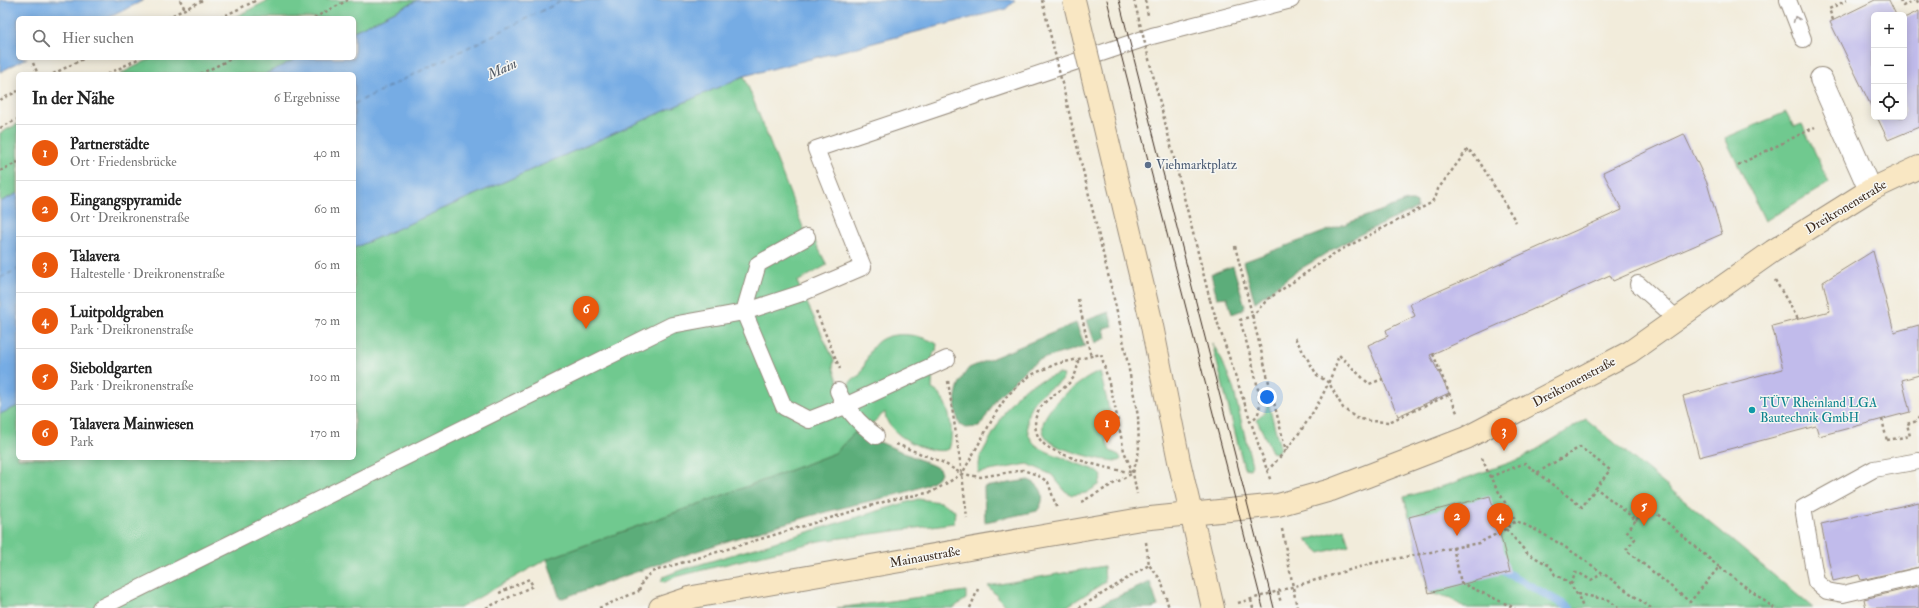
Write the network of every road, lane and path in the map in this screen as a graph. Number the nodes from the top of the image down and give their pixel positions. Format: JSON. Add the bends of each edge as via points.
{"nodes":[{"id":1,"x":180,"y":0,"type":"edge"},
{"id":2,"x":204,"y":0,"type":"edge"},
{"id":3,"x":257,"y":0,"type":"edge"},
{"id":4,"x":348,"y":0,"type":"edge"},
{"id":5,"x":1042,"y":0,"type":"edge"},
{"id":6,"x":1074,"y":0,"type":"edge"},
{"id":7,"x":1134,"y":0,"type":"edge"},
{"id":8,"x":1292,"y":0,"type":"edge"},
{"id":9,"x":1788,"y":0,"type":"edge"},
{"id":10,"x":1847,"y":0,"type":"edge"},
{"id":11,"x":1900,"y":0,"type":"edge"},
{"id":12,"x":1915,"y":0,"type":"edge"},
{"id":13,"x":1919,"y":5,"type":"edge"},
{"id":14,"x":185,"y":10,"type":"junction"},
{"id":15,"x":172,"y":16,"type":"edge"},
{"id":16,"x":224,"y":16,"type":"edge"},
{"id":17,"x":318,"y":16,"type":"edge"},
{"id":18,"x":1833,"y":20,"type":"dead end"},
{"id":19,"x":1804,"y":39,"type":"dead end"},
{"id":20,"x":81,"y":60,"type":"edge"},
{"id":21,"x":136,"y":60,"type":"edge"},
{"id":22,"x":230,"y":60,"type":"edge"},
{"id":23,"x":33,"y":63,"type":"dead end"},
{"id":24,"x":37,"y":72,"type":"edge"},
{"id":25,"x":57,"y":72,"type":"edge"},
{"id":26,"x":112,"y":72,"type":"edge"},
{"id":27,"x":204,"y":72,"type":"edge"},
{"id":28,"x":1821,"y":79,"type":"dead end"},
{"id":29,"x":16,"y":92,"type":"edge"},
{"id":30,"x":0,"y":100,"type":"edge"},
{"id":31,"x":1838,"y":116,"type":"junction"},
{"id":32,"x":16,"y":120,"type":"edge"},
{"id":33,"x":0,"y":128,"type":"edge"},
{"id":34,"x":16,"y":163,"type":"edge"},
{"id":35,"x":1738,"y":164,"type":"dead end"},
{"id":36,"x":1919,"y":166,"type":"edge"},
{"id":37,"x":0,"y":171,"type":"edge"},
{"id":38,"x":1870,"y":190,"type":"junction"},
{"id":39,"x":1516,"y":222,"type":"dead end"},
{"id":40,"x":807,"y":237,"type":"dead end"},
{"id":41,"x":1235,"y":246,"type":"dead end"},
{"id":42,"x":1763,"y":259,"type":"junction"},
{"id":43,"x":1638,"y":284,"type":"dead end"},
{"id":44,"x":807,"y":290,"type":"junction"},
{"id":45,"x":1078,"y":300,"type":"dead end"},
{"id":46,"x":744,"y":312,"type":"junction"},
{"id":47,"x":1252,"y":316,"type":"junction"},
{"id":48,"x":1677,"y":319,"type":"junction"},
{"id":49,"x":1798,"y":319,"type":"dead end"},
{"id":50,"x":1295,"y":338,"type":"dead end"},
{"id":51,"x":1433,"y":354,"type":"dead end"},
{"id":52,"x":1091,"y":357,"type":"junction"},
{"id":53,"x":947,"y":359,"type":"joint"},
{"id":54,"x":1078,"y":360,"type":"junction"},
{"id":55,"x":840,"y":373,"type":"dead end"},
{"id":56,"x":1383,"y":379,"type":"dead end"},
{"id":57,"x":1329,"y":383,"type":"junction"},
{"id":58,"x":838,"y":391,"type":"dead end"},
{"id":59,"x":1451,"y":394,"type":"junction"},
{"id":60,"x":844,"y":406,"type":"junction"},
{"id":61,"x":1919,"y":417,"type":"edge"},
{"id":62,"x":1249,"y":422,"type":"junction"},
{"id":63,"x":876,"y":436,"type":"joint"},
{"id":64,"x":1469,"y":436,"type":"junction"},
{"id":65,"x":1887,"y":440,"type":"dead end"},
{"id":66,"x":1286,"y":451,"type":"junction"},
{"id":67,"x":1919,"y":461,"type":"edge"},
{"id":68,"x":1133,"y":472,"type":"junction"},
{"id":69,"x":1537,"y":473,"type":"junction"},
{"id":70,"x":962,"y":474,"type":"junction"},
{"id":71,"x":1490,"y":477,"type":"junction"},
{"id":72,"x":1596,"y":488,"type":"junction"},
{"id":73,"x":1278,"y":505,"type":"junction"},
{"id":74,"x":1058,"y":511,"type":"dead end"},
{"id":75,"x":1192,"y":514,"type":"junction"},
{"id":76,"x":967,"y":518,"type":"dead end"},
{"id":77,"x":1142,"y":519,"type":"junction"},
{"id":78,"x":1636,"y":520,"type":"junction"},
{"id":79,"x":1516,"y":521,"type":"junction"},
{"id":80,"x":1506,"y":529,"type":"junction"},
{"id":81,"x":1453,"y":547,"type":"junction"},
{"id":82,"x":1149,"y":565,"type":"junction"},
{"id":83,"x":1719,"y":567,"type":"junction"},
{"id":84,"x":1602,"y":574,"type":"junction"},
{"id":85,"x":1919,"y":576,"type":"edge"},
{"id":86,"x":1569,"y":583,"type":"junction"},
{"id":87,"x":978,"y":588,"type":"dead end"},
{"id":88,"x":1292,"y":588,"type":"junction"},
{"id":89,"x":1278,"y":592,"type":"junction"},
{"id":90,"x":497,"y":594,"type":"dead end"},
{"id":91,"x":1577,"y":594,"type":"junction"},
{"id":92,"x":1251,"y":600,"type":"junction"},
{"id":93,"x":1281,"y":603,"type":"dead end"},
{"id":94,"x":1236,"y":604,"type":"dead end"},
{"id":95,"x":100,"y":608,"type":"edge"},
{"id":96,"x":486,"y":608,"type":"edge"},
{"id":97,"x":599,"y":608,"type":"edge"},
{"id":98,"x":660,"y":608,"type":"edge"},
{"id":99,"x":970,"y":608,"type":"edge"},
{"id":100,"x":1078,"y":608,"type":"edge"},
{"id":101,"x":1169,"y":608,"type":"edge"},
{"id":102,"x":1213,"y":608,"type":"edge"},
{"id":103,"x":1253,"y":608,"type":"edge"},
{"id":104,"x":1297,"y":608,"type":"edge"},
{"id":105,"x":1515,"y":608,"type":"edge"},
{"id":106,"x":1583,"y":608,"type":"edge"},
{"id":107,"x":1618,"y":608,"type":"edge"},
{"id":108,"x":1651,"y":608,"type":"edge"},
{"id":109,"x":1774,"y":608,"type":"edge"}],
"edges":[{"from":1,"to":14,"type":"path"},
{"from":2,"to":14,"type":"path"},
{"from":3,"to":16,"type":"path"},
{"from":4,"to":17,"type":"path"},
{"from":5,"to":68,"type":"path","bridge":true,"via":[[1120,324],[1138,416],[1139,450]]},
{"from":6,"to":75,"type":"main road","bridge":true,"via":[[1150,316]]},
{"from":7,"to":62,"type":"path","bridge":true,"via":[[1210,300]]},
{"from":8,"to":44,"type":"lane","via":[[1152,36],[816,149],[863,267]]},
{"from":19,"to":9,"type":"lane","one_way":true},
{"from":10,"to":18,"type":"path","via":[[1829,8]]},
{"from":11,"to":12,"type":"path","via":[[1903,6]]},
{"from":12,"to":13,"type":"path"},
{"from":14,"to":15,"type":"path"},
{"from":20,"to":25,"type":"path"},
{"from":21,"to":26,"type":"path"},
{"from":22,"to":27,"type":"path"},
{"from":23,"to":24,"type":"path"},
{"from":28,"to":31,"type":"street"},
{"from":29,"to":30,"type":"path"},
{"from":31,"to":35,"type":"path"},
{"from":31,"to":38,"type":"street"},
{"from":32,"to":33,"type":"path"},
{"from":34,"to":37,"type":"path"},
{"from":36,"to":38,"type":"main road","name":"Dreikronenstraße"},
{"from":38,"to":42,"type":"main road","name":"Dreikronenstraße"},
{"from":39,"to":47,"type":"path","via":[[1479,161],[1468,149],[1438,189],[1431,203],[1335,253],[1268,299]]},
{"from":40,"to":46,"type":"lane","via":[[758,264]]},
{"from":41,"to":47,"type":"path"},
{"from":42,"to":48,"type":"main road","name":"Dreikronenstraße"},
{"from":42,"to":49,"type":"path"},
{"from":43,"to":48,"type":"lane"},
{"from":44,"to":46,"type":"lane"},
{"from":44,"to":55,"type":"path","via":[[840,367]]},
{"from":45,"to":52,"type":"path"},
{"from":46,"to":60,"type":"lane","via":[[784,407],[809,420]]},
{"from":46,"to":95,"type":"lane","via":[[672,325]]},
{"from":47,"to":62,"type":"path","via":[[1240,320],[1260,406],[1259,413]]},
{"from":47,"to":66,"type":"path"},
{"from":48,"to":64,"type":"main road","name":"Dreikronenstraße","via":[[1630,352]]},
{"from":50,"to":57,"type":"path","via":[[1317,374]]},
{"from":51,"to":59,"type":"path"},
{"from":52,"to":54,"type":"path"},
{"from":52,"to":68,"type":"path","via":[[1101,354],[1124,451]]},
{"from":53,"to":60,"type":"lane"},
{"from":53,"to":70,"type":"path"},
{"from":54,"to":68,"type":"path","via":[[1078,371],[1074,379],[1049,399],[1037,413],[1035,420],[1039,438],[1054,450],[1101,466]]},
{"from":54,"to":70,"type":"path","via":[[1043,369],[1018,385],[997,411]]},
{"from":56,"to":57,"type":"path","via":[[1369,384],[1339,355]]},
{"from":57,"to":59,"type":"path","via":[[1343,408],[1356,418],[1370,421],[1388,422]]},
{"from":57,"to":66,"type":"path","via":[[1305,426]]},
{"from":58,"to":60,"type":"lane"},
{"from":59,"to":64,"type":"path"},
{"from":60,"to":63,"type":"lane"},
{"from":61,"to":65,"type":"path","via":[[1917,421],[1907,424],[1910,436]]},
{"from":62,"to":66,"type":"path","via":[[1268,470]]},
{"from":63,"to":70,"type":"path","via":[[942,462]]},
{"from":64,"to":71,"type":"path"},
{"from":64,"to":73,"type":"main road","name":"Dreikronenstraße","via":[[1330,490]]},
{"from":67,"to":85,"type":"lane","via":[[1874,469],[1803,508],[1816,582],[1827,591],[1843,594]]},
{"from":69,"to":71,"type":"path","via":[[1525,463]]},
{"from":69,"to":72,"type":"path","via":[[1582,507]]},
{"from":69,"to":72,"type":"path","via":[[1580,447],[1610,470]]},
{"from":70,"to":74,"type":"path","via":[[981,477],[1022,470],[1037,475],[1048,482]]},
{"from":70,"to":76,"type":"path"},
{"from":70,"to":97,"type":"path","via":[[932,492],[890,500],[651,572],[642,582],[639,591]]},
{"from":71,"to":79,"type":"path"},
{"from":72,"to":78,"type":"path"},
{"from":73,"to":75,"type":"main road","name":"Dreikronenstraße"},
{"from":73,"to":88,"type":"path"},
{"from":75,"to":77,"type":"main road","name":"Mainaustraße"},
{"from":75,"to":102,"type":"main road"},
{"from":77,"to":82,"type":"path"},
{"from":77,"to":98,"type":"main road","name":"Mainaustraße","via":[[693,597]]},
{"from":78,"to":83,"type":"path","via":[[1649,507]]},
{"from":78,"to":83,"type":"path","via":[[1626,532],[1635,539],[1626,550],[1690,602]]},
{"from":79,"to":80,"type":"path"},
{"from":79,"to":84,"type":"path","via":[[1531,527]]},
{"from":80,"to":81,"type":"path","via":[[1479,544]]},
{"from":80,"to":86,"type":"path","via":[[1527,553],[1550,566],[1555,575]]},
{"from":81,"to":88,"type":"path","via":[[1373,563]]},
{"from":81,"to":105,"type":"path","via":[[1461,583]]},
{"from":82,"to":100,"type":"path"},
{"from":82,"to":101,"type":"path","via":[[1161,580]]},
{"from":83,"to":109,"type":"path"},
{"from":84,"to":86,"type":"path","via":[[1591,580],[1579,572],[1575,573],[1572,583]]},
{"from":84,"to":108,"type":"path"},
{"from":86,"to":91,"type":"path"},
{"from":87,"to":99,"type":"path"},
{"from":88,"to":89,"type":"path"},
{"from":88,"to":104,"type":"path"},
{"from":89,"to":92,"type":"path"},
{"from":89,"to":93,"type":"path"},
{"from":90,"to":96,"type":"path","via":[[529,579],[533,586]]},
{"from":91,"to":106,"type":"path"},
{"from":91,"to":107,"type":"path","via":[[1609,600]]},
{"from":92,"to":94,"type":"path"},
{"from":92,"to":103,"type":"path"}]}
